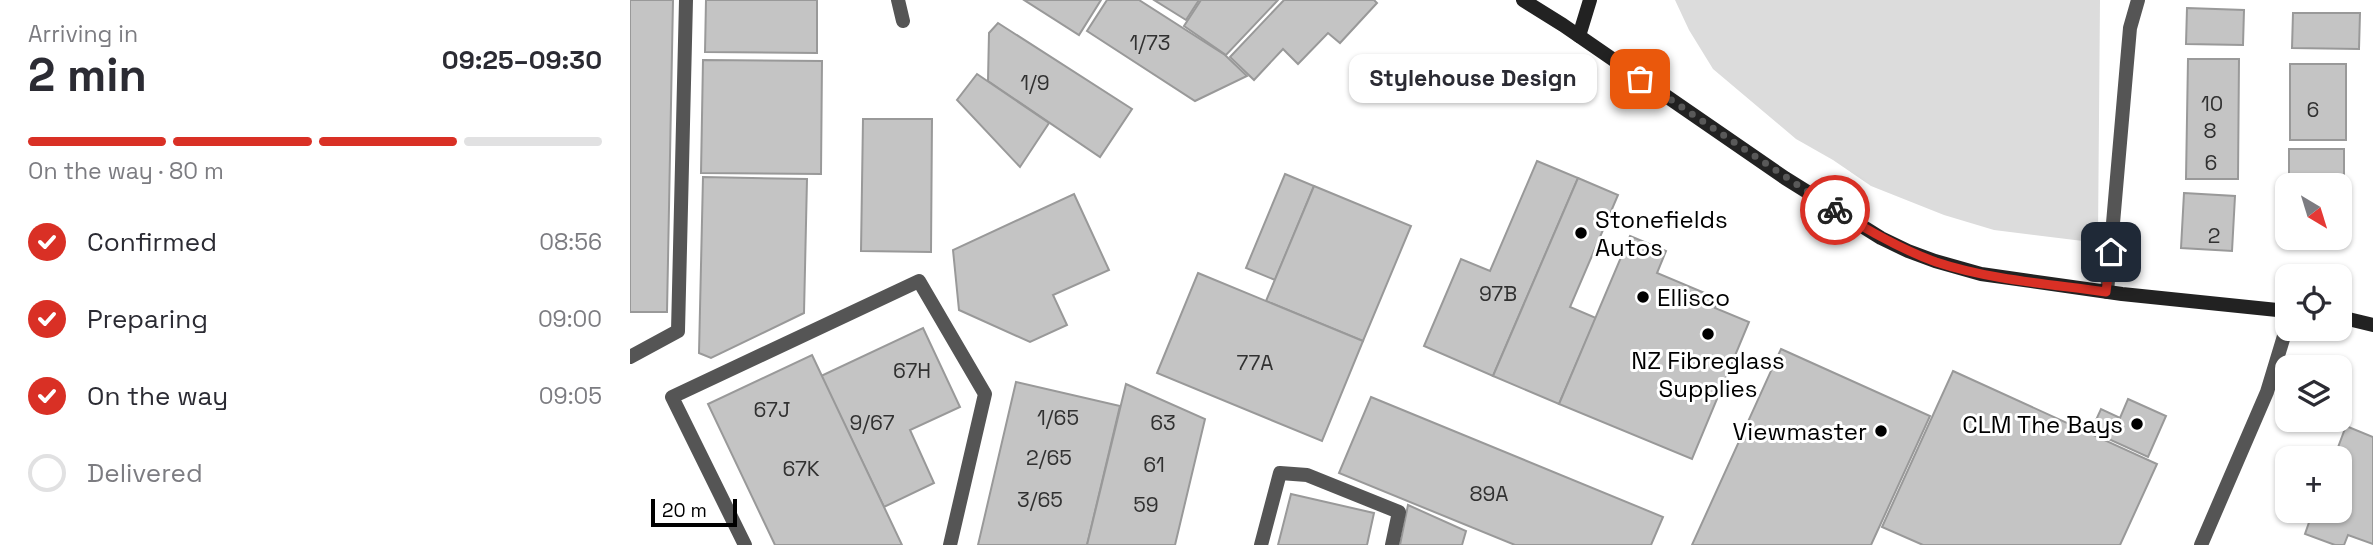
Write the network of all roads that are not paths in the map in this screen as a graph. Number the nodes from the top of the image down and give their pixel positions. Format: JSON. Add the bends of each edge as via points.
{"nodes":[{"id":1,"x":686,"y":0,"type":"edge"},
{"id":2,"x":898,"y":0,"type":"edge"},
{"id":3,"x":1522,"y":0,"type":"edge"},
{"id":4,"x":1590,"y":0,"type":"edge"},
{"id":5,"x":2138,"y":0,"type":"edge"},
{"id":6,"x":903,"y":21,"type":"dead end"},
{"id":7,"x":1579,"y":36,"type":"junction"},
{"id":8,"x":2106,"y":292,"type":"junction"},
{"id":9,"x":2275,"y":310,"type":"edge"},
{"id":10,"x":2352,"y":320,"type":"edge"},
{"id":11,"x":2373,"y":325,"type":"edge"},
{"id":12,"x":2282,"y":341,"type":"edge"},
{"id":13,"x":630,"y":357,"type":"edge"},
{"id":14,"x":745,"y":545,"type":"edge"},
{"id":15,"x":950,"y":545,"type":"edge"},
{"id":16,"x":1261,"y":545,"type":"edge"},
{"id":17,"x":1392,"y":545,"type":"edge"},
{"id":18,"x":2200,"y":545,"type":"edge"}],
"edges":[{"from":1,"to":13,"type":"street","via":[[678,331]]},
{"from":2,"to":6,"type":"street"},
{"from":3,"to":7,"type":"street"},
{"from":4,"to":7,"type":"street"},
{"from":5,"to":8,"type":"street","via":[[2130,28]]},
{"from":7,"to":8,"type":"street","via":[[1785,178],[1881,238],[1961,269]]},
{"from":8,"to":9,"type":"street"},
{"from":10,"to":11,"type":"street"},
{"from":12,"to":18,"type":"street","via":[[2267,392]]},
{"from":14,"to":15,"type":"street","via":[[672,397],[919,281],[985,394]]},
{"from":16,"to":17,"type":"street","via":[[1280,473],[1307,475],[1399,512]]}]}
